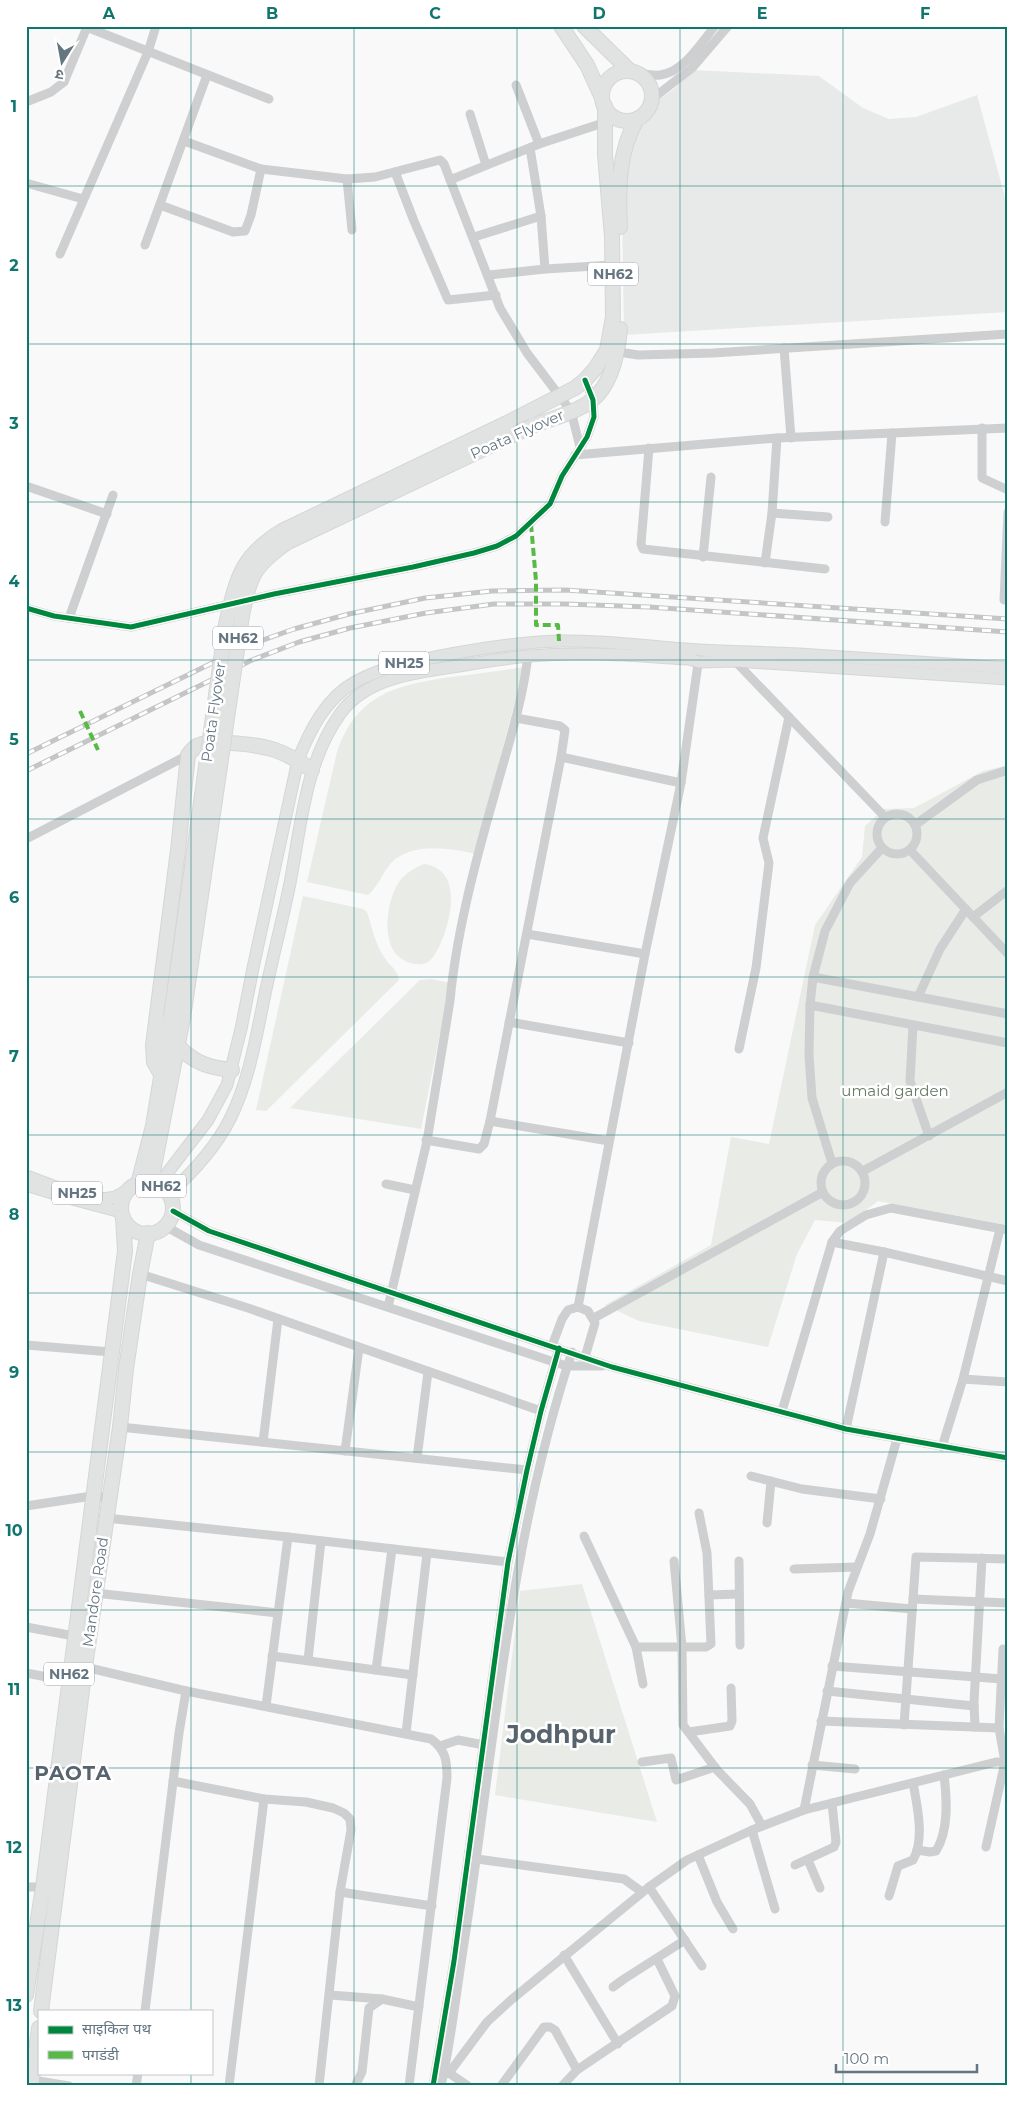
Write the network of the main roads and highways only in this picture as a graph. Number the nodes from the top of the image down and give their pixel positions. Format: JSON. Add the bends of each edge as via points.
{"nodes":[{"id":1,"x":561,"y":26,"type":"edge"},
{"id":2,"x":584,"y":26,"type":"edge"},
{"id":3,"x":633,"y":72,"type":"junction"},
{"id":4,"x":603,"y":102,"type":"junction"},
{"id":5,"x":637,"y":119,"type":"junction"},
{"id":6,"x":612,"y":351,"type":"junction"},
{"id":7,"x":1008,"y":668,"type":"edge"},
{"id":8,"x":1008,"y":678,"type":"edge"},
{"id":9,"x":298,"y":760,"type":"junction"},
{"id":10,"x":312,"y":770,"type":"junction"},
{"id":11,"x":269,"y":897,"type":"junction"},
{"id":12,"x":286,"y":900,"type":"junction"},
{"id":13,"x":177,"y":1017,"type":"junction"},
{"id":14,"x":178,"y":1046,"type":"junction"},
{"id":15,"x":232,"y":1070,"type":"junction"},
{"id":16,"x":162,"y":1076,"type":"junction"},
{"id":17,"x":26,"y":1176,"type":"edge"},
{"id":18,"x":26,"y":1185,"type":"edge"},
{"id":19,"x":149,"y":1187,"type":"junction"},
{"id":20,"x":122,"y":1214,"type":"junction"},
{"id":21,"x":148,"y":1233,"type":"junction"},
{"id":22,"x":26,"y":1995,"type":"edge"},
{"id":23,"x":41,"y":2010,"type":"edge"},
{"id":24,"x":38,"y":2036,"type":"edge"},
{"id":25,"x":32,"y":2083,"type":"edge"}],
"edges":[{"from":1,"to":4,"type":"highway","via":[[587,64]]},
{"from":2,"to":3,"type":"highway"},
{"from":3,"to":4,"type":"highway","number":"NH62","via":[[621,72],[607,81]]},
{"from":3,"to":5,"type":"highway","number":"NH62","via":[[649,83],[652,99],[650,107]]},
{"from":4,"to":5,"type":"highway","via":[[610,114],[618,119]]},
{"from":4,"to":6,"type":"highway","number":"NH62","via":[[612,236]]},
{"from":5,"to":6,"type":"highway","number":"NH62","via":[[626,142],[620,170],[622,278]]},
{"from":6,"to":13,"type":"highway","name":"Poata Flyover","number":"NH62","bridge":true,"via":[[585,380],[562,396],[282,531],[255,550],[243,566],[226,624]]},
{"from":6,"to":13,"type":"highway","name":"Poata Flyover","number":"NH62","bridge":true,"via":[[610,376],[593,400],[288,542],[257,568],[248,585],[242,616]]},
{"from":7,"to":9,"type":"main road","number":"NH25","via":[[617,642],[512,644],[374,672],[342,690],[320,717]]},
{"from":8,"to":10,"type":"main road","number":"NH25","via":[[735,661],[699,662],[624,655],[528,656],[392,678],[369,689],[341,712]]},
{"from":9,"to":10,"type":"highway"},
{"from":9,"to":11,"type":"main road","number":"NH25"},
{"from":9,"to":16,"type":"highway","via":[[265,747],[236,743],[202,744],[188,755],[153,1045],[154,1062]]},
{"from":10,"to":12,"type":"main road","number":"NH25"},
{"from":11,"to":12,"type":"main road"},
{"from":11,"to":15,"type":"main road","number":"NH25"},
{"from":12,"to":19,"type":"main road","number":"NH25","via":[[257,1034],[243,1089],[230,1120],[184,1180]]},
{"from":13,"to":14,"type":"highway","name":"Poata Flyover","number":"NH62"},
{"from":13,"to":16,"type":"highway","name":"Poata Flyover","number":"NH62"},
{"from":14,"to":15,"type":"highway","via":[[192,1060],[204,1066]]},
{"from":14,"to":19,"type":"highway","number":"NH62"},
{"from":15,"to":19,"type":"main road","number":"NH25","via":[[228,1085],[208,1120]]},
{"from":16,"to":19,"type":"highway","number":"NH62"},
{"from":17,"to":19,"type":"main road","number":"NH25","via":[[99,1198],[113,1198]]},
{"from":18,"to":20,"type":"main road","number":"NH25"},
{"from":19,"to":20,"type":"highway","number":"NH62","via":[[124,1196]]},
{"from":19,"to":21,"type":"highway","number":"NH62","via":[[171,1199],[172,1211],[165,1226]]},
{"from":20,"to":21,"type":"highway","via":[[133,1229]]},
{"from":20,"to":22,"type":"highway","name":"Mandore Road","number":"NH62","via":[[125,1250]]},
{"from":21,"to":23,"type":"highway","name":"Mandore Road","number":"NH62","via":[[95,1593]]},
{"from":24,"to":25,"type":"highway"}]}
